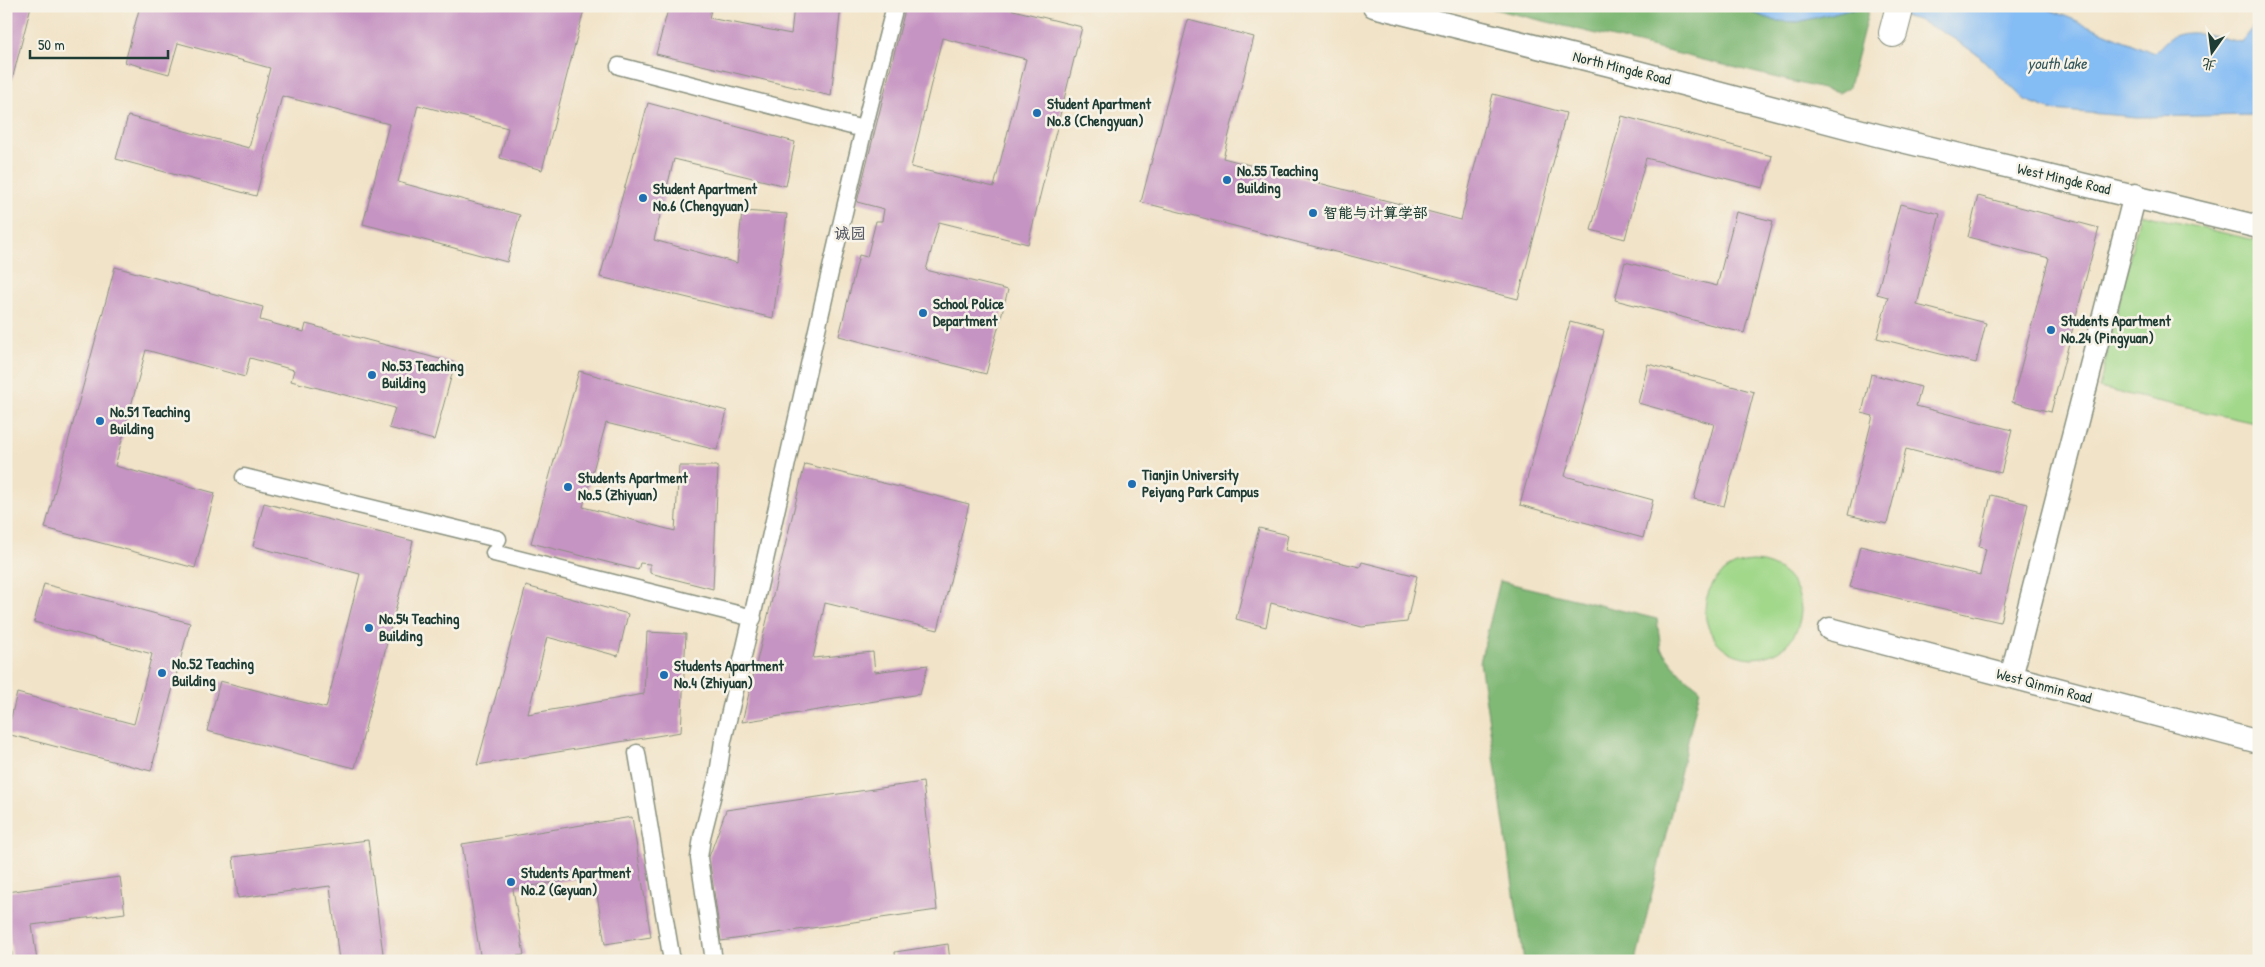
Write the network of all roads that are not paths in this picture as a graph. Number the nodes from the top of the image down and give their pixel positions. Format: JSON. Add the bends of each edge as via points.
{"nodes":[{"id":1,"x":895,"y":6,"type":"edge"},
{"id":2,"x":1374,"y":6,"type":"edge"},
{"id":3,"x":619,"y":66,"type":"dead end"},
{"id":4,"x":863,"y":129,"type":"junction"},
{"id":5,"x":1868,"y":133,"type":"joint"},
{"id":6,"x":2135,"y":196,"type":"junction"},
{"id":7,"x":2259,"y":226,"type":"edge"},
{"id":8,"x":244,"y":477,"type":"dead end"},
{"id":9,"x":753,"y":618,"type":"junction"},
{"id":10,"x":1830,"y":629,"type":"dead end"},
{"id":11,"x":2011,"y":677,"type":"junction"},
{"id":12,"x":2259,"y":742,"type":"edge"},
{"id":13,"x":637,"y":753,"type":"dead end"},
{"id":14,"x":672,"y":961,"type":"edge"},
{"id":15,"x":714,"y":961,"type":"edge"}],
"edges":[{"from":1,"to":4,"type":"street"},
{"from":2,"to":5,"type":"street","name":"North Mingde Road"},
{"from":3,"to":4,"type":"street"},
{"from":4,"to":9,"type":"street"},
{"from":5,"to":6,"type":"street","name":"West Mingde Road"},
{"from":6,"to":7,"type":"street","name":"West Mingde Road"},
{"from":6,"to":11,"type":"street"},
{"from":8,"to":9,"type":"street"},
{"from":9,"to":15,"type":"street","via":[[699,858]]},
{"from":10,"to":11,"type":"street","name":"West Qinmin Road"},
{"from":11,"to":12,"type":"street","name":"West Qinmin Road"},
{"from":13,"to":14,"type":"street"}]}
